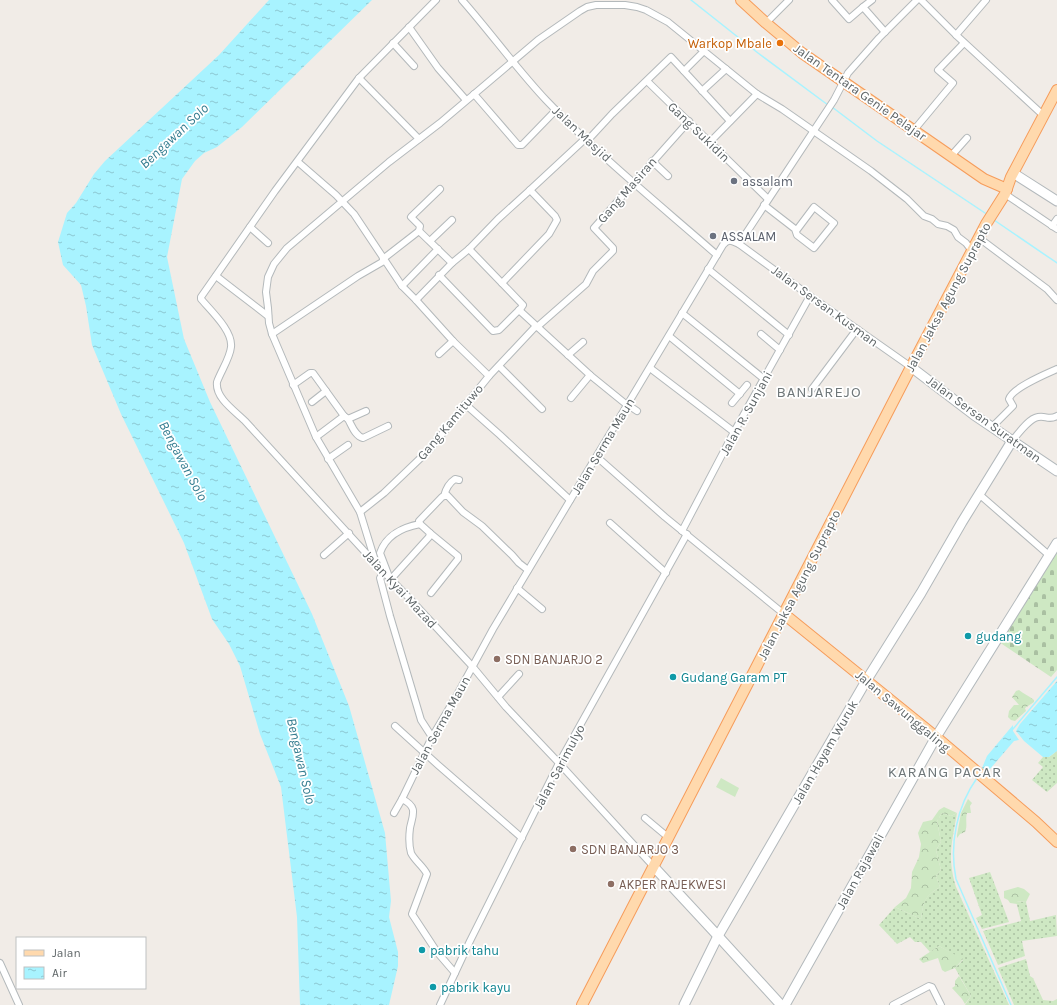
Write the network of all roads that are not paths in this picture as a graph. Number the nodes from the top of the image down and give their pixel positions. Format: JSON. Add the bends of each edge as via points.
{"nodes":[{"id":1,"x":436,"y":0,"type":"edge"},
{"id":2,"x":462,"y":0,"type":"edge"},
{"id":3,"x":741,"y":0,"type":"edge"},
{"id":4,"x":789,"y":0,"type":"edge"},
{"id":5,"x":832,"y":0,"type":"edge"},
{"id":6,"x":872,"y":0,"type":"edge"},
{"id":7,"x":917,"y":0,"type":"edge"},
{"id":8,"x":921,"y":0,"type":"edge"},
{"id":9,"x":986,"y":0,"type":"edge"},
{"id":10,"x":863,"y":7,"type":"junction"},
{"id":11,"x":766,"y":23,"type":"junction"},
{"id":12,"x":409,"y":27,"type":"junction"},
{"id":13,"x":885,"y":32,"type":"junction"},
{"id":14,"x":956,"y":36,"type":"junction"},
{"id":15,"x":393,"y":43,"type":"junction"},
{"id":16,"x":964,"y":43,"type":"junction"},
{"id":17,"x":704,"y":51,"type":"junction"},
{"id":18,"x":514,"y":61,"type":"junction"},
{"id":19,"x":414,"y":66,"type":"dead end"},
{"id":20,"x":726,"y":69,"type":"junction"},
{"id":21,"x":684,"y":71,"type":"junction"},
{"id":22,"x":359,"y":78,"type":"junction"},
{"id":23,"x":647,"y":81,"type":"junction"},
{"id":24,"x":844,"y":82,"type":"junction"},
{"id":25,"x":1057,"y":90,"type":"edge"},
{"id":26,"x":702,"y":91,"type":"junction"},
{"id":27,"x":474,"y":94,"type":"junction"},
{"id":28,"x":757,"y":94,"type":"junction"},
{"id":29,"x":466,"y":100,"type":"junction"},
{"id":30,"x":556,"y":110,"type":"junction"},
{"id":31,"x":1044,"y":116,"type":"junction"},
{"id":32,"x":689,"y":121,"type":"junction"},
{"id":33,"x":730,"y":121,"type":"junction"},
{"id":34,"x":914,"y":130,"type":"junction"},
{"id":35,"x":813,"y":131,"type":"junction"},
{"id":36,"x":967,"y":138,"type":"dead end"},
{"id":37,"x":587,"y":139,"type":"junction"},
{"id":38,"x":419,"y":140,"type":"junction"},
{"id":39,"x":709,"y":143,"type":"junction"},
{"id":40,"x":952,"y":156,"type":"junction"},
{"id":41,"x":652,"y":161,"type":"junction"},
{"id":42,"x":298,"y":162,"type":"junction"},
{"id":43,"x":1012,"y":175,"type":"junction"},
{"id":44,"x":668,"y":176,"type":"dead end"},
{"id":45,"x":634,"y":182,"type":"junction"},
{"id":46,"x":440,"y":189,"type":"dead end"},
{"id":47,"x":530,"y":190,"type":"junction"},
{"id":48,"x":1003,"y":192,"type":"junction"},
{"id":49,"x":768,"y":199,"type":"junction"},
{"id":50,"x":1057,"y":201,"type":"edge"},
{"id":51,"x":343,"y":202,"type":"junction"},
{"id":52,"x":764,"y":205,"type":"junction"},
{"id":53,"x":1057,"y":219,"type":"edge"},
{"id":54,"x":452,"y":220,"type":"dead end"},
{"id":55,"x":250,"y":227,"type":"junction"},
{"id":56,"x":1055,"y":228,"type":"edge"},
{"id":57,"x":419,"y":231,"type":"junction"},
{"id":58,"x":796,"y":231,"type":"junction"},
{"id":59,"x":979,"y":238,"type":"junction"},
{"id":60,"x":430,"y":241,"type":"junction"},
{"id":61,"x":268,"y":243,"type":"dead end"},
{"id":62,"x":739,"y":244,"type":"junction"},
{"id":63,"x":438,"y":249,"type":"junction"},
{"id":64,"x":469,"y":249,"type":"junction"},
{"id":65,"x":972,"y":251,"type":"junction"},
{"id":66,"x":717,"y":255,"type":"junction"},
{"id":67,"x":384,"y":260,"type":"junction"},
{"id":68,"x":452,"y":263,"type":"junction"},
{"id":69,"x":708,"y":269,"type":"junction"},
{"id":70,"x":439,"y":275,"type":"junction"},
{"id":71,"x":216,"y":276,"type":"junction"},
{"id":72,"x":502,"y":283,"type":"junction"},
{"id":73,"x":402,"y":286,"type":"junction"},
{"id":74,"x":810,"y":296,"type":"junction"},
{"id":75,"x":416,"y":300,"type":"junction"},
{"id":76,"x":1057,"y":300,"type":"edge"},
{"id":77,"x":519,"y":310,"type":"junction"},
{"id":78,"x":682,"y":313,"type":"junction"},
{"id":79,"x":268,"y":316,"type":"junction"},
{"id":80,"x":537,"y":327,"type":"junction"},
{"id":81,"x":857,"y":328,"type":"junction"},
{"id":82,"x":272,"y":334,"type":"junction"},
{"id":83,"x":761,"y":334,"type":"dead end"},
{"id":84,"x":789,"y":335,"type":"junction"},
{"id":85,"x":669,"y":336,"type":"junction"},
{"id":86,"x":453,"y":341,"type":"junction"},
{"id":87,"x":583,"y":342,"type":"dead end"},
{"id":88,"x":780,"y":350,"type":"junction"},
{"id":89,"x":439,"y":354,"type":"dead end"},
{"id":90,"x":568,"y":356,"type":"junction"},
{"id":91,"x":499,"y":366,"type":"junction"},
{"id":92,"x":911,"y":367,"type":"junction"},
{"id":93,"x":650,"y":368,"type":"junction"},
{"id":94,"x":1057,"y":369,"type":"edge"},
{"id":95,"x":590,"y":375,"type":"junction"},
{"id":96,"x":489,"y":376,"type":"junction"},
{"id":97,"x":764,"y":379,"type":"junction"},
{"id":98,"x":293,"y":385,"type":"junction"},
{"id":99,"x":747,"y":385,"type":"dead end"},
{"id":100,"x":812,"y":389,"type":"dead end"},
{"id":101,"x":326,"y":391,"type":"junction"},
{"id":102,"x":740,"y":394,"type":"junction"},
{"id":103,"x":572,"y":398,"type":"dead end"},
{"id":104,"x":312,"y":402,"type":"dead end"},
{"id":105,"x":732,"y":403,"type":"dead end"},
{"id":106,"x":465,"y":404,"type":"junction"},
{"id":107,"x":628,"y":405,"type":"junction"},
{"id":108,"x":542,"y":409,"type":"dead end"},
{"id":109,"x":366,"y":411,"type":"dead end"},
{"id":110,"x":637,"y":411,"type":"dead end"},
{"id":111,"x":1057,"y":416,"type":"edge"},
{"id":112,"x":346,"y":418,"type":"junction"},
{"id":113,"x":388,"y":426,"type":"dead end"},
{"id":114,"x":992,"y":427,"type":"junction"},
{"id":115,"x":734,"y":432,"type":"junction"},
{"id":116,"x":316,"y":437,"type":"junction"},
{"id":117,"x":1012,"y":441,"type":"junction"},
{"id":118,"x":348,"y":445,"type":"dead end"},
{"id":119,"x":597,"y":457,"type":"junction"},
{"id":120,"x":328,"y":459,"type":"junction"},
{"id":121,"x":1057,"y":471,"type":"edge"},
{"id":122,"x":459,"y":480,"type":"dead end"},
{"id":123,"x":980,"y":495,"type":"junction"},
{"id":124,"x":444,"y":496,"type":"junction"},
{"id":125,"x":570,"y":500,"type":"junction"},
{"id":126,"x":360,"y":512,"type":"junction"},
{"id":127,"x":610,"y":523,"type":"dead end"},
{"id":128,"x":420,"y":524,"type":"junction"},
{"id":129,"x":685,"y":532,"type":"junction"},
{"id":130,"x":349,"y":533,"type":"junction"},
{"id":131,"x":430,"y":533,"type":"junction"},
{"id":132,"x":1057,"y":543,"type":"edge"},
{"id":133,"x":324,"y":554,"type":"dead end"},
{"id":134,"x":1050,"y":556,"type":"junction"},
{"id":135,"x":376,"y":564,"type":"junction"},
{"id":136,"x":528,"y":570,"type":"junction"},
{"id":137,"x":666,"y":573,"type":"junction"},
{"id":138,"x":389,"y":577,"type":"junction"},
{"id":139,"x":517,"y":588,"type":"junction"},
{"id":140,"x":431,"y":593,"type":"dead end"},
{"id":141,"x":542,"y":608,"type":"dead end"},
{"id":142,"x":784,"y":614,"type":"junction"},
{"id":143,"x":472,"y":666,"type":"junction"},
{"id":144,"x":519,"y":674,"type":"dead end"},
{"id":145,"x":866,"y":681,"type":"junction"},
{"id":146,"x":498,"y":697,"type":"junction"},
{"id":147,"x":396,"y":726,"type":"dead end"},
{"id":148,"x":432,"y":737,"type":"junction"},
{"id":149,"x":936,"y":737,"type":"junction"},
{"id":150,"x":425,"y":752,"type":"junction"},
{"id":151,"x":559,"y":763,"type":"junction"},
{"id":152,"x":402,"y":799,"type":"junction"},
{"id":153,"x":394,"y":813,"type":"dead end"},
{"id":154,"x":645,"y":818,"type":"dead end"},
{"id":155,"x":522,"y":838,"type":"junction"},
{"id":156,"x":669,"y":838,"type":"junction"},
{"id":157,"x":1057,"y":842,"type":"edge"},
{"id":158,"x":654,"y":867,"type":"junction"},
{"id":159,"x":718,"y":936,"type":"junction"},
{"id":160,"x":0,"y":963,"type":"edge"},
{"id":161,"x":455,"y":974,"type":"junction"},
{"id":162,"x":7,"y":978,"type":"junction"},
{"id":163,"x":0,"y":982,"type":"edge"},
{"id":164,"x":19,"y":1005,"type":"edge"},
{"id":165,"x":440,"y":1005,"type":"edge"},
{"id":166,"x":582,"y":1005,"type":"edge"},
{"id":167,"x":684,"y":1005,"type":"edge"},
{"id":168,"x":781,"y":1005,"type":"edge"},
{"id":169,"x":785,"y":1005,"type":"edge"},
{"id":170,"x":892,"y":1005,"type":"edge"},
{"id":171,"x":941,"y":1005,"type":"edge"}],
"edges":[{"from":1,"to":12,"type":"street"},
{"from":2,"to":18,"type":"street","name":"Jalan Masjid"},
{"from":3,"to":11,"type":"main road","name":"Jalan Tentara Genie Pelajar"},
{"from":4,"to":11,"type":"street"},
{"from":5,"to":10,"type":"street","via":[[849,19]]},
{"from":6,"to":10,"type":"street"},
{"from":7,"to":13,"type":"street"},
{"from":8,"to":14,"type":"street"},
{"from":9,"to":14,"type":"street"},
{"from":10,"to":13,"type":"street"},
{"from":11,"to":24,"type":"main road","name":"Jalan Tentara Genie Pelajar","via":[[802,53]]},
{"from":12,"to":15,"type":"street"},
{"from":12,"to":29,"type":"street","via":[[438,68]]},
{"from":13,"to":24,"type":"street","via":[[856,62]]},
{"from":14,"to":16,"type":"street"},
{"from":15,"to":19,"type":"street"},
{"from":15,"to":22,"type":"street"},
{"from":16,"to":31,"type":"street"},
{"from":16,"to":34,"type":"street","via":[[938,70],[953,83]]},
{"from":17,"to":18,"type":"street","via":[[668,22],[646,10],[625,5],[596,5],[580,11],[538,40]]},
{"from":17,"to":20,"type":"street"},
{"from":17,"to":21,"type":"street"},
{"from":18,"to":27,"type":"street"},
{"from":18,"to":30,"type":"street","name":"Jalan Masjid"},
{"from":20,"to":26,"type":"street"},
{"from":20,"to":28,"type":"street"},
{"from":21,"to":23,"type":"street","via":[[671,57]]},
{"from":21,"to":26,"type":"street"},
{"from":22,"to":38,"type":"street"},
{"from":22,"to":42,"type":"street"},
{"from":23,"to":32,"type":"street","name":"Gang Sukidin"},
{"from":23,"to":37,"type":"street"},
{"from":24,"to":34,"type":"main road","name":"Jalan Tentara Genie Pelajar"},
{"from":24,"to":35,"type":"street"},
{"from":25,"to":31,"type":"main road"},
{"from":26,"to":33,"type":"street"},
{"from":27,"to":29,"type":"street"},
{"from":27,"to":30,"type":"street","via":[[518,145],[522,145]]},
{"from":28,"to":33,"type":"street"},
{"from":28,"to":35,"type":"street"},
{"from":29,"to":38,"type":"street"},
{"from":30,"to":37,"type":"street","name":"Jalan Masjid"},
{"from":31,"to":43,"type":"main road"},
{"from":32,"to":39,"type":"street","name":"Gang Sukidin"},
{"from":32,"to":41,"type":"street","name":"Gang Masiran"},
{"from":33,"to":39,"type":"street"},
{"from":34,"to":40,"type":"main road","name":"Jalan Tentara Genie Pelajar"},
{"from":35,"to":49,"type":"street"},
{"from":35,"to":65,"type":"street","via":[[871,171],[924,216],[954,230]]},
{"from":36,"to":40,"type":"street"},
{"from":37,"to":45,"type":"street","name":"Jalan Masjid"},
{"from":37,"to":47,"type":"street"},
{"from":38,"to":51,"type":"street"},
{"from":39,"to":49,"type":"street","name":"Gang Sukidin"},
{"from":40,"to":48,"type":"main road","name":"Jalan Tentara Genie Pelajar"},
{"from":41,"to":44,"type":"street"},
{"from":41,"to":45,"type":"street","name":"Gang Masiran"},
{"from":42,"to":51,"type":"street"},
{"from":42,"to":55,"type":"street"},
{"from":43,"to":48,"type":"main road"},
{"from":43,"to":50,"type":"main road"},
{"from":45,"to":66,"type":"street","name":"Jalan Masjid"},
{"from":45,"to":80,"type":"street","name":"Gang Masiran","via":[[594,228],[613,252],[593,271],[586,284]]},
{"from":46,"to":57,"type":"street","via":[[411,217],[420,226]]},
{"from":47,"to":64,"type":"street"},
{"from":47,"to":72,"type":"street","via":[[557,220],[549,234]]},
{"from":48,"to":56,"type":"street"},
{"from":48,"to":59,"type":"main road","name":"Jalan Jaksa Agung Suprapto"},
{"from":49,"to":52,"type":"street"},
{"from":51,"to":67,"type":"street","via":[[354,214]]},
{"from":51,"to":79,"type":"street","via":[[287,248],[274,264],[268,276],[266,292]]},
{"from":52,"to":58,"type":"street"},
{"from":52,"to":62,"type":"street"},
{"from":53,"to":56,"type":"street"},
{"from":54,"to":60,"type":"street"},
{"from":55,"to":61,"type":"street"},
{"from":55,"to":71,"type":"street"},
{"from":57,"to":60,"type":"street"},
{"from":57,"to":67,"type":"street"},
{"from":58,"to":58,"type":"street","via":[[797,235],[814,248],[834,223],[814,207]]},
{"from":59,"to":65,"type":"main road","name":"Jalan Jaksa Agung Suprapto"},
{"from":59,"to":76,"type":"street"},
{"from":60,"to":63,"type":"street"},
{"from":62,"to":66,"type":"street","name":"Jalan Serma Maun","via":[[728,240]]},
{"from":62,"to":74,"type":"street","name":"Jalan Sersan Kusman"},
{"from":63,"to":68,"type":"street"},
{"from":63,"to":73,"type":"street"},
{"from":64,"to":68,"type":"street"},
{"from":64,"to":72,"type":"street"},
{"from":65,"to":92,"type":"main road","name":"Jalan Jaksa Agung Suprapto"},
{"from":66,"to":69,"type":"street","name":"Jalan Serma Maun"},
{"from":67,"to":73,"type":"street"},
{"from":67,"to":82,"type":"street"},
{"from":68,"to":70,"type":"street"},
{"from":69,"to":78,"type":"street","name":"Jalan Serma Maun"},
{"from":69,"to":84,"type":"street"},
{"from":70,"to":75,"type":"street"},
{"from":70,"to":77,"type":"street","via":[[493,331],[498,330]]},
{"from":71,"to":79,"type":"street"},
{"from":71,"to":130,"type":"street","name":"Jalan Kyai Mazad","via":[[201,296],[231,340],[231,348],[216,387],[222,397]]},
{"from":72,"to":77,"type":"street","via":[[522,303],[523,306]]},
{"from":73,"to":75,"type":"street"},
{"from":74,"to":81,"type":"street","name":"Jalan Sersan Kusman"},
{"from":74,"to":84,"type":"street","name":"Jalan R. Sunjani"},
{"from":75,"to":86,"type":"street"},
{"from":77,"to":80,"type":"street"},
{"from":78,"to":85,"type":"street","name":"Jalan Serma Maun"},
{"from":78,"to":97,"type":"street"},
{"from":79,"to":82,"type":"street"},
{"from":80,"to":90,"type":"street"},
{"from":80,"to":91,"type":"street","name":"Gang Kamituwo"},
{"from":81,"to":92,"type":"street","name":"Jalan Sersan Kusman"},
{"from":81,"to":100,"type":"street"},
{"from":82,"to":98,"type":"street"},
{"from":83,"to":88,"type":"street"},
{"from":84,"to":88,"type":"street","name":"Jalan R. Sunjani"},
{"from":85,"to":93,"type":"street","name":"Jalan Serma Maun"},
{"from":85,"to":102,"type":"street"},
{"from":86,"to":89,"type":"street"},
{"from":86,"to":96,"type":"street"},
{"from":87,"to":90,"type":"street"},
{"from":88,"to":97,"type":"street","name":"Jalan R. Sunjani"},
{"from":90,"to":95,"type":"street"},
{"from":91,"to":96,"type":"street","name":"Gang Kamituwo"},
{"from":91,"to":108,"type":"street"},
{"from":92,"to":114,"type":"main road","name":"Jalan Sersan Suratman"},
{"from":92,"to":142,"type":"main road","name":"Jalan Jaksa Agung Suprapto"},
{"from":93,"to":107,"type":"street","name":"Jalan Serma Maun"},
{"from":93,"to":115,"type":"street"},
{"from":94,"to":114,"type":"street","via":[[1012,394],[1009,399],[1013,406]]},
{"from":95,"to":103,"type":"street"},
{"from":95,"to":107,"type":"street"},
{"from":96,"to":106,"type":"street","name":"Gang Kamituwo"},
{"from":97,"to":115,"type":"street","name":"Jalan R. Sunjani"},
{"from":98,"to":101,"type":"street","via":[[313,373]]},
{"from":98,"to":116,"type":"street"},
{"from":99,"to":102,"type":"street"},
{"from":101,"to":104,"type":"street"},
{"from":101,"to":112,"type":"street"},
{"from":102,"to":105,"type":"street"},
{"from":106,"to":125,"type":"street"},
{"from":106,"to":126,"type":"street","name":"Gang Kamituwo","via":[[430,449]]},
{"from":107,"to":110,"type":"street"},
{"from":107,"to":119,"type":"street","name":"Jalan Serma Maun"},
{"from":109,"to":112,"type":"street"},
{"from":111,"to":117,"type":"street","via":[[1052,419],[1040,416],[1036,418]]},
{"from":112,"to":113,"type":"street","via":[[360,438]]},
{"from":112,"to":116,"type":"street"},
{"from":114,"to":117,"type":"main road","name":"Jalan Sersan Suratman"},
{"from":115,"to":129,"type":"street","name":"Jalan R. Sunjani"},
{"from":116,"to":120,"type":"street"},
{"from":117,"to":121,"type":"main road","name":"Jalan Sersan Suratman"},
{"from":117,"to":123,"type":"main road","name":"Jalan Hayam Wuruk"},
{"from":118,"to":120,"type":"street"},
{"from":119,"to":125,"type":"street","name":"Jalan Serma Maun"},
{"from":119,"to":129,"type":"street"},
{"from":120,"to":126,"type":"street"},
{"from":122,"to":124,"type":"street","via":[[455,479],[446,488]]},
{"from":123,"to":134,"type":"street"},
{"from":123,"to":145,"type":"main road","name":"Jalan Hayam Wuruk"},
{"from":124,"to":128,"type":"street","via":[[419,521]]},
{"from":124,"to":136,"type":"street","via":[[447,495]]},
{"from":125,"to":136,"type":"street","name":"Jalan Serma Maun"},
{"from":126,"to":135,"type":"street"},
{"from":127,"to":137,"type":"street"},
{"from":128,"to":131,"type":"street"},
{"from":128,"to":138,"type":"street","via":[[394,534],[381,549],[381,558]]},
{"from":129,"to":137,"type":"street","name":"Jalan Sarimulyo"},
{"from":129,"to":142,"type":"street"},
{"from":130,"to":133,"type":"street"},
{"from":130,"to":135,"type":"street","name":"Jalan Kyai Mazad"},
{"from":131,"to":138,"type":"street","via":[[426,541]]},
{"from":131,"to":140,"type":"street","via":[[458,556]]},
{"from":132,"to":134,"type":"main road"},
{"from":134,"to":149,"type":"main road"},
{"from":135,"to":138,"type":"street","name":"Jalan Kyai Mazad"},
{"from":136,"to":139,"type":"street","name":"Jalan Serma Maun"},
{"from":137,"to":151,"type":"street","name":"Jalan Sarimulyo"},
{"from":138,"to":143,"type":"street","name":"Jalan Kyai Mazad"},
{"from":138,"to":148,"type":"street","via":[[383,573],[380,578],[381,586],[421,720]]},
{"from":139,"to":141,"type":"street"},
{"from":139,"to":143,"type":"street","name":"Jalan Serma Maun"},
{"from":142,"to":145,"type":"main road","name":"Jalan Sawunggaling"},
{"from":142,"to":156,"type":"main road","name":"Jalan Jaksa Agung Suprapto"},
{"from":143,"to":146,"type":"street","name":"Jalan Kyai Mazad"},
{"from":143,"to":148,"type":"street","name":"Jalan Serma Maun"},
{"from":144,"to":146,"type":"street"},
{"from":145,"to":149,"type":"main road","name":"Jalan Sawunggaling"},
{"from":145,"to":159,"type":"main road","name":"Jalan Hayam Wuruk"},
{"from":146,"to":151,"type":"street","name":"Jalan Kyai Mazad"},
{"from":147,"to":150,"type":"street"},
{"from":148,"to":150,"type":"street","name":"Jalan Serma Maun"},
{"from":149,"to":157,"type":"main road","name":"Jalan Sawunggaling"},
{"from":149,"to":169,"type":"main road","name":"Jalan Rajawali"},
{"from":150,"to":152,"type":"street","name":"Jalan Serma Maun"},
{"from":150,"to":155,"type":"street"},
{"from":151,"to":155,"type":"street","name":"Jalan Sarimulyo"},
{"from":151,"to":158,"type":"street","name":"Jalan Kyai Mazad"},
{"from":152,"to":153,"type":"street","name":"Jalan Serma Maun"},
{"from":152,"to":161,"type":"street","via":[[408,802],[414,812],[410,833],[412,853],[427,874],[412,914]]},
{"from":154,"to":156,"type":"street"},
{"from":155,"to":161,"type":"street","name":"Jalan Sarimulyo"},
{"from":156,"to":158,"type":"main road","name":"Jalan Jaksa Agung Suprapto"},
{"from":158,"to":159,"type":"main road"},
{"from":158,"to":166,"type":"main road","name":"Jalan Jaksa Agung Suprapto"},
{"from":159,"to":167,"type":"main road","name":"Jalan Hayam Wuruk"},
{"from":159,"to":168,"type":"main road"},
{"from":160,"to":162,"type":"street"},
{"from":161,"to":165,"type":"street","name":"Jalan Sarimulyo"},
{"from":162,"to":163,"type":"street"},
{"from":162,"to":164,"type":"street"},
{"from":170,"to":171,"type":"street","via":[[929,986],[932,987]]}]}
